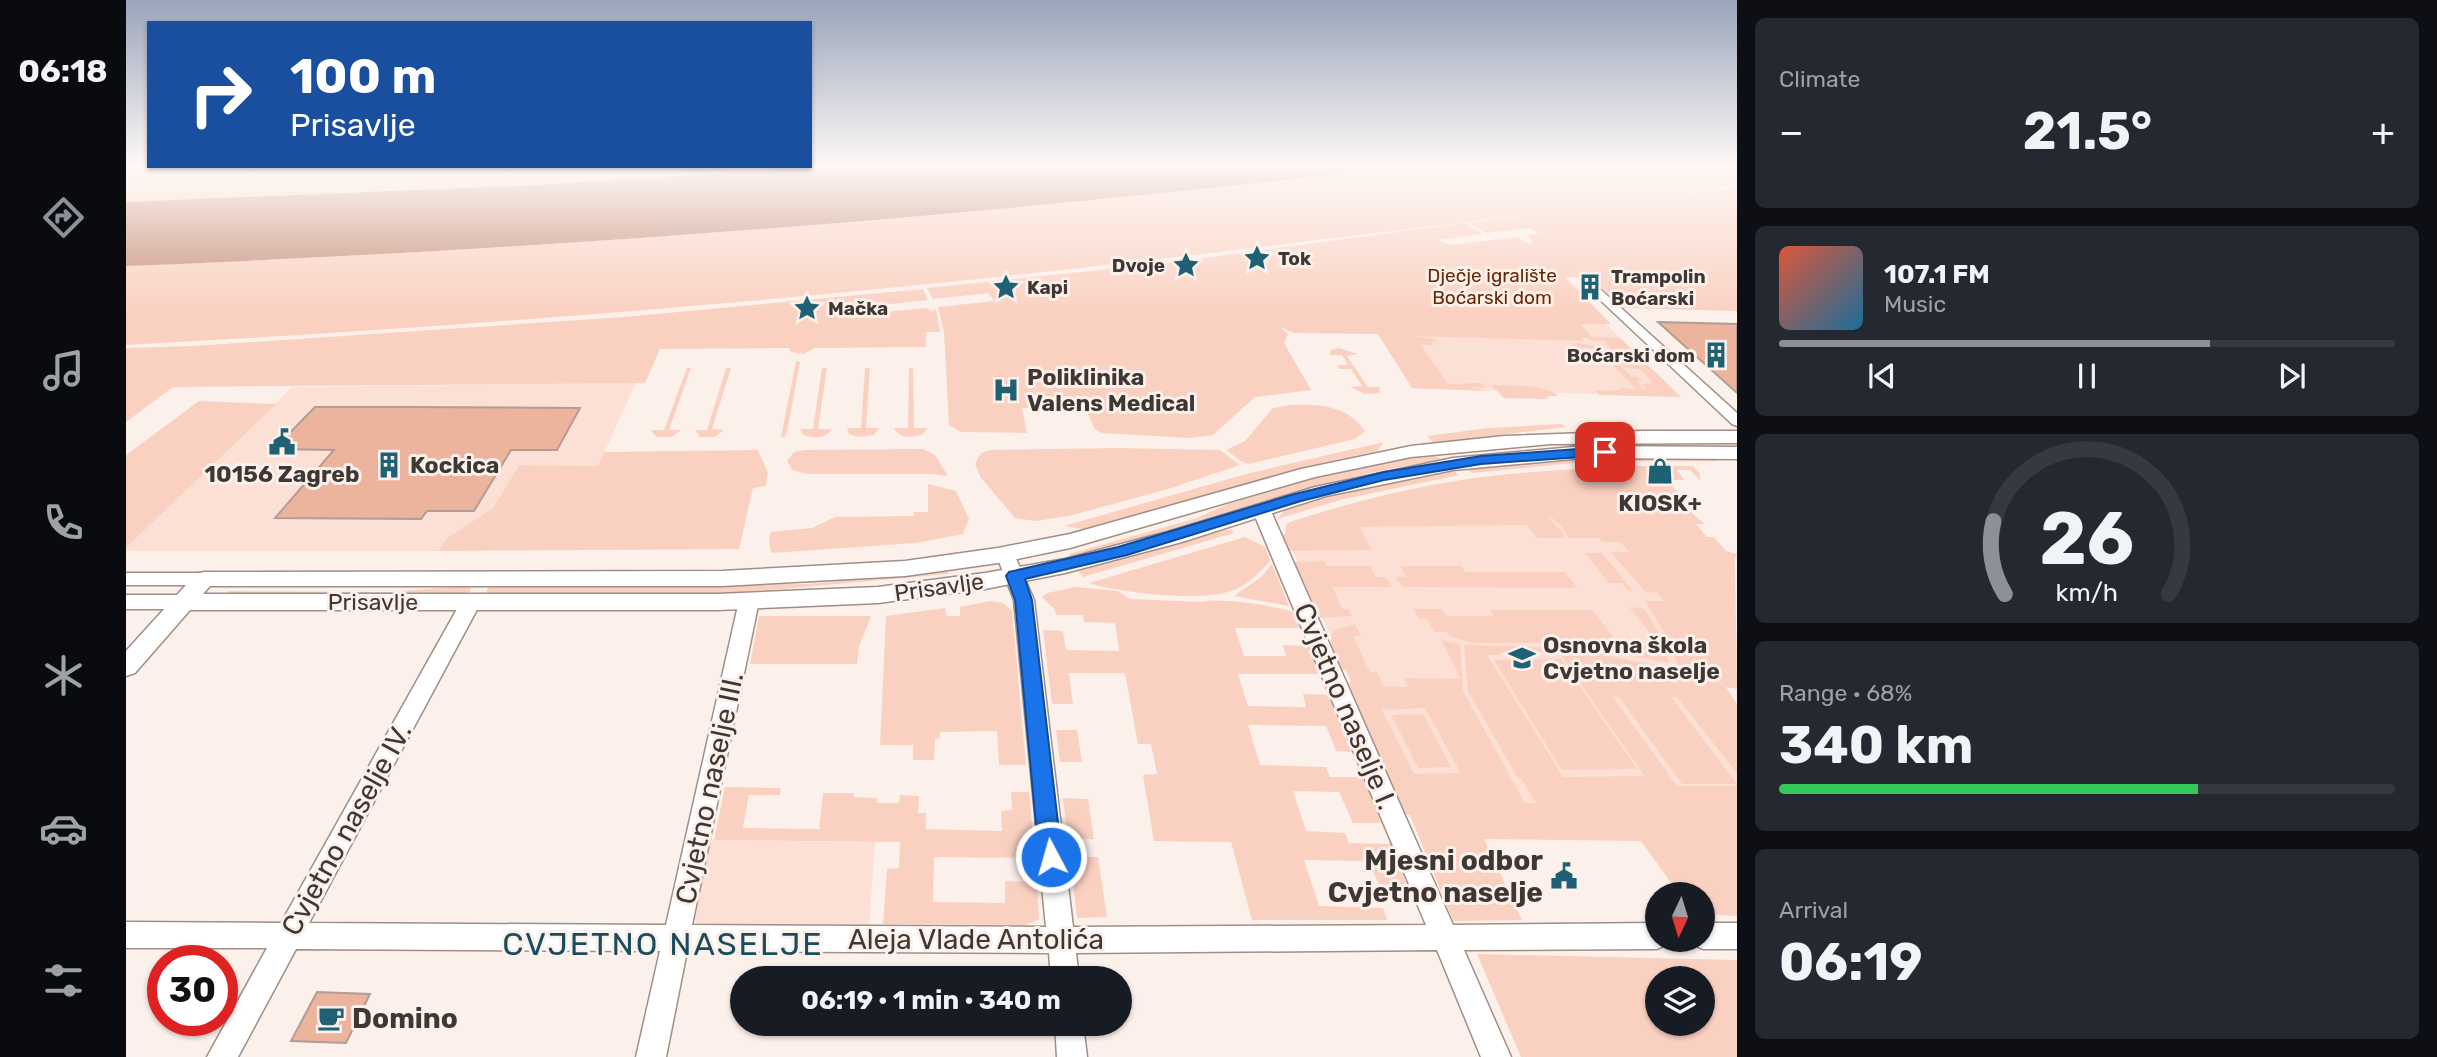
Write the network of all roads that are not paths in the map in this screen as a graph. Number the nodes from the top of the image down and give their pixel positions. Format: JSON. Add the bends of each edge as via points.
{"nodes":[{"id":1,"x":1600,"y":293,"type":"dead end"},
{"id":2,"x":1737,"y":421,"type":"edge"},
{"id":3,"x":1737,"y":437,"type":"edge"},
{"id":4,"x":1737,"y":453,"type":"edge"},
{"id":5,"x":1261,"y":509,"type":"junction"},
{"id":6,"x":1005,"y":554,"type":"junction"},
{"id":7,"x":1015,"y":576,"type":"junction"},
{"id":8,"x":126,"y":579,"type":"edge"},
{"id":9,"x":204,"y":579,"type":"junction"},
{"id":10,"x":749,"y":601,"type":"junction"},
{"id":11,"x":126,"y":602,"type":"edge"},
{"id":12,"x":183,"y":602,"type":"junction"},
{"id":13,"x":471,"y":602,"type":"junction"},
{"id":14,"x":126,"y":667,"type":"edge"},
{"id":15,"x":126,"y":935,"type":"edge"},
{"id":16,"x":288,"y":936,"type":"junction"},
{"id":17,"x":1645,"y":936,"type":"edge"},
{"id":18,"x":1715,"y":936,"type":"edge"},
{"id":19,"x":1737,"y":936,"type":"edge"},
{"id":20,"x":676,"y":938,"type":"junction"},
{"id":21,"x":1445,"y":938,"type":"junction"},
{"id":22,"x":1061,"y":940,"type":"junction"},
{"id":23,"x":1064,"y":966,"type":"edge"},
{"id":24,"x":1070,"y":1036,"type":"edge"},
{"id":25,"x":222,"y":1057,"type":"edge"},
{"id":26,"x":651,"y":1057,"type":"edge"},
{"id":27,"x":1072,"y":1057,"type":"edge"},
{"id":28,"x":1496,"y":1057,"type":"edge"}],
"edges":[{"from":1,"to":2,"type":"street"},
{"from":3,"to":6,"type":"street","name":"Prisavlje","via":[[1535,438],[1407,452],[1296,477],[1138,524]]},
{"from":4,"to":5,"type":"street","name":"Prisavlje","via":[[1594,452],[1481,460],[1373,478]]},
{"from":5,"to":7,"type":"street","name":"Prisavlje","via":[[1121,552]]},
{"from":5,"to":21,"type":"street","name":"Cvjetno naselje I."},
{"from":6,"to":7,"type":"street"},
{"from":6,"to":9,"type":"street","name":"Prisavlje","via":[[868,572],[753,578]]},
{"from":7,"to":10,"type":"street","name":"Prisavlje","via":[[878,595]]},
{"from":7,"to":22,"type":"street","via":[[1024,600]]},
{"from":8,"to":9,"type":"street","name":"Prisavlje"},
{"from":9,"to":12,"type":"street"},
{"from":10,"to":13,"type":"street","name":"Prisavlje"},
{"from":10,"to":20,"type":"street","name":"Cvjetno naselje III."},
{"from":11,"to":12,"type":"street","name":"Prisavlje"},
{"from":12,"to":13,"type":"street","name":"Prisavlje"},
{"from":12,"to":14,"type":"street"},
{"from":13,"to":16,"type":"street","name":"Cvjetno naselje IV."},
{"from":15,"to":16,"type":"street","name":"Aleja Vlade Antolića"},
{"from":16,"to":20,"type":"street","name":"Aleja Vlade Antolića"},
{"from":16,"to":25,"type":"street","name":"Cvjetno naselje IV."},
{"from":17,"to":21,"type":"street","name":"Aleja Vlade Antolića"},
{"from":18,"to":19,"type":"street"},
{"from":20,"to":22,"type":"street","name":"Aleja Vlade Antolića"},
{"from":20,"to":26,"type":"street","name":"Cvjetno naselje III."},
{"from":21,"to":22,"type":"street","name":"Aleja Vlade Antolića"},
{"from":21,"to":28,"type":"street","name":"Cvjetno naselje I."},
{"from":22,"to":23,"type":"street"},
{"from":24,"to":27,"type":"street"}]}
